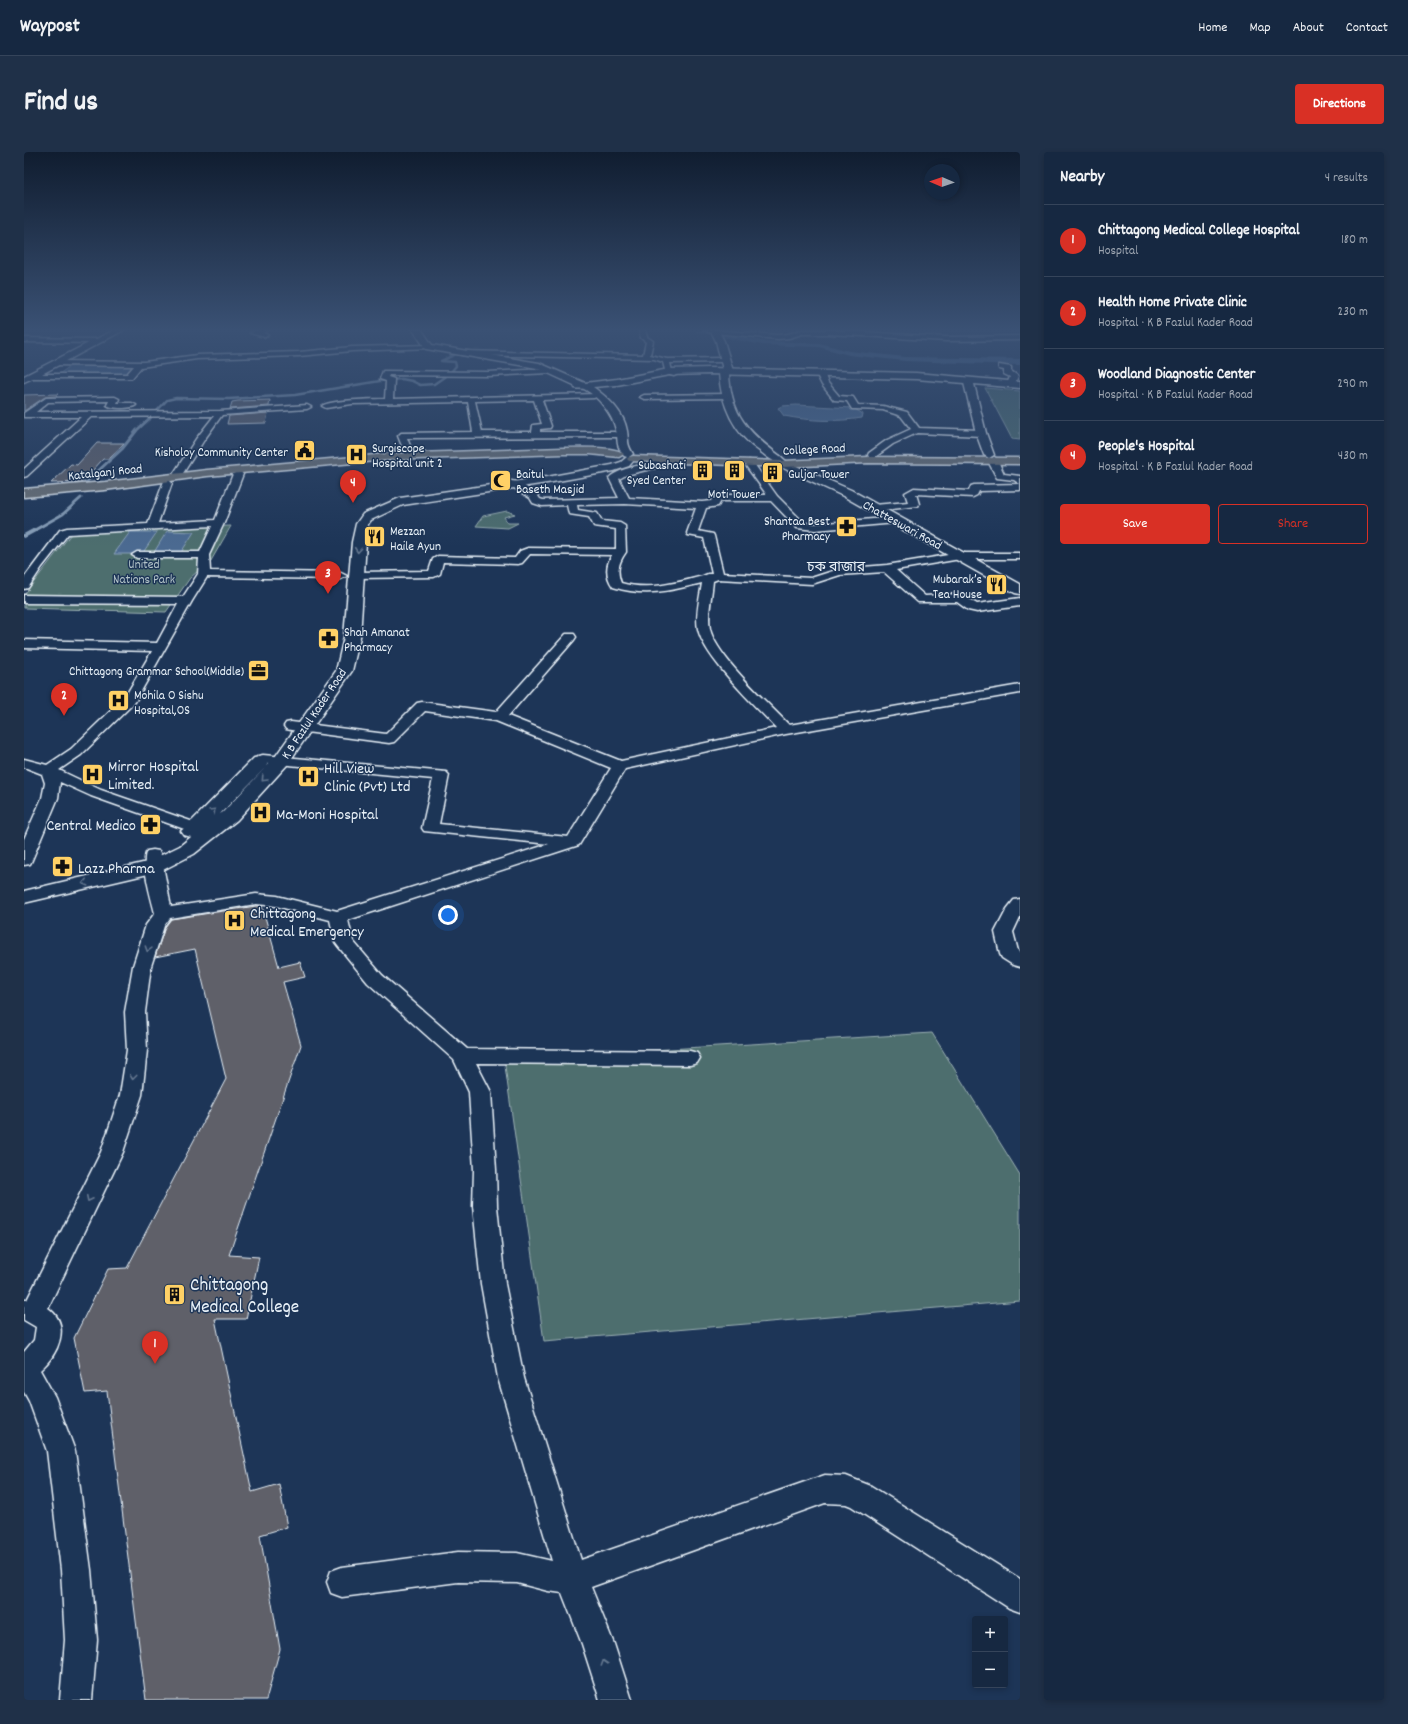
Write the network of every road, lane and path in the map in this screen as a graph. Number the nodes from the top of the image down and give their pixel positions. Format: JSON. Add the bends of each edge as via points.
{"nodes":[{"id":1,"x":43,"y":402,"type":"edge"},
{"id":2,"x":113,"y":402,"type":"edge"},
{"id":3,"x":351,"y":402,"type":"edge"},
{"id":4,"x":471,"y":402,"type":"edge"},
{"id":5,"x":539,"y":402,"type":"edge"},
{"id":6,"x":599,"y":402,"type":"edge"},
{"id":7,"x":605,"y":402,"type":"edge"},
{"id":8,"x":730,"y":402,"type":"edge"},
{"id":9,"x":853,"y":402,"type":"edge"},
{"id":10,"x":975,"y":402,"type":"edge"},
{"id":11,"x":326,"y":406,"type":"dead end"},
{"id":12,"x":307,"y":407,"type":"dead end"},
{"id":13,"x":220,"y":413,"type":"junction"},
{"id":14,"x":88,"y":414,"type":"junction"},
{"id":15,"x":130,"y":414,"type":"junction"},
{"id":16,"x":26,"y":415,"type":"edge"},
{"id":17,"x":916,"y":430,"type":"junction"},
{"id":18,"x":981,"y":433,"type":"junction"},
{"id":19,"x":478,"y":435,"type":"junction"},
{"id":20,"x":536,"y":435,"type":"junction"},
{"id":21,"x":615,"y":435,"type":"junction"},
{"id":22,"x":872,"y":455,"type":"junction"},
{"id":23,"x":410,"y":456,"type":"junction"},
{"id":24,"x":624,"y":456,"type":"junction"},
{"id":25,"x":1020,"y":456,"type":"edge"},
{"id":26,"x":992,"y":458,"type":"junction"},
{"id":27,"x":672,"y":461,"type":"junction"},
{"id":28,"x":780,"y":461,"type":"junction"},
{"id":29,"x":1020,"y":461,"type":"edge"},
{"id":30,"x":749,"y":463,"type":"junction"},
{"id":31,"x":24,"y":474,"type":"edge"},
{"id":32,"x":238,"y":474,"type":"junction"},
{"id":33,"x":177,"y":476,"type":"junction"},
{"id":34,"x":1020,"y":481,"type":"edge"},
{"id":35,"x":167,"y":483,"type":"junction"},
{"id":36,"x":515,"y":484,"type":"junction"},
{"id":37,"x":1020,"y":487,"type":"edge"},
{"id":38,"x":24,"y":493,"type":"edge"},
{"id":39,"x":774,"y":498,"type":"junction"},
{"id":40,"x":24,"y":500,"type":"edge"},
{"id":41,"x":625,"y":501,"type":"junction"},
{"id":42,"x":572,"y":503,"type":"junction"},
{"id":43,"x":702,"y":505,"type":"junction"},
{"id":44,"x":874,"y":508,"type":"junction"},
{"id":45,"x":896,"y":520,"type":"junction"},
{"id":46,"x":219,"y":523,"type":"junction"},
{"id":47,"x":152,"y":526,"type":"junction"},
{"id":48,"x":621,"y":552,"type":"junction"},
{"id":49,"x":137,"y":555,"type":"dead end"},
{"id":50,"x":204,"y":555,"type":"junction"},
{"id":51,"x":960,"y":556,"type":"junction"},
{"id":52,"x":1020,"y":556,"type":"edge"},
{"id":53,"x":38,"y":565,"type":"junction"},
{"id":54,"x":24,"y":566,"type":"edge"},
{"id":55,"x":887,"y":568,"type":"junction"},
{"id":56,"x":204,"y":574,"type":"junction"},
{"id":57,"x":349,"y":576,"type":"junction"},
{"id":58,"x":713,"y":576,"type":"junction"},
{"id":59,"x":24,"y":586,"type":"edge"},
{"id":60,"x":1020,"y":590,"type":"edge"},
{"id":61,"x":24,"y":599,"type":"edge"},
{"id":62,"x":186,"y":601,"type":"junction"},
{"id":63,"x":1020,"y":602,"type":"edge"},
{"id":64,"x":570,"y":637,"type":"dead end"},
{"id":65,"x":24,"y":644,"type":"edge"},
{"id":66,"x":160,"y":647,"type":"junction"},
{"id":67,"x":1020,"y":689,"type":"edge"},
{"id":68,"x":499,"y":717,"type":"junction"},
{"id":69,"x":298,"y":727,"type":"junction"},
{"id":70,"x":786,"y":730,"type":"junction"},
{"id":71,"x":263,"y":759,"type":"junction"},
{"id":72,"x":281,"y":761,"type":"junction"},
{"id":73,"x":24,"y":763,"type":"edge"},
{"id":74,"x":620,"y":766,"type":"junction"},
{"id":75,"x":48,"y":771,"type":"junction"},
{"id":76,"x":196,"y":828,"type":"junction"},
{"id":77,"x":573,"y":842,"type":"junction"},
{"id":78,"x":24,"y":860,"type":"edge"},
{"id":79,"x":153,"y":861,"type":"junction"},
{"id":80,"x":24,"y":885,"type":"edge"},
{"id":81,"x":24,"y":897,"type":"edge"},
{"id":82,"x":1020,"y":904,"type":"edge"},
{"id":83,"x":164,"y":914,"type":"junction"},
{"id":84,"x":338,"y":917,"type":"junction"},
{"id":85,"x":1020,"y":961,"type":"edge"},
{"id":86,"x":462,"y":1056,"type":"junction"},
{"id":87,"x":690,"y":1058,"type":"dead end"},
{"id":88,"x":29,"y":1311,"type":"edge"},
{"id":89,"x":24,"y":1368,"type":"edge"},
{"id":90,"x":572,"y":1579,"type":"junction"},
{"id":91,"x":342,"y":1582,"type":"dead end"},
{"id":92,"x":1020,"y":1597,"type":"edge"},
{"id":93,"x":76,"y":1700,"type":"edge"},
{"id":94,"x":616,"y":1700,"type":"edge"}],
"edges":[{"from":1,"to":16,"type":"street"},
{"from":2,"to":15,"type":"street","via":[[111,405],[137,404]]},
{"from":3,"to":11,"type":"street"},
{"from":4,"to":19,"type":"street"},
{"from":5,"to":20,"type":"street","via":[[547,426],[536,427]]},
{"from":6,"to":21,"type":"main road","via":[[610,417]]},
{"from":7,"to":24,"type":"main road","via":[[617,416],[622,431]]},
{"from":8,"to":28,"type":"main road","name":"Chatteswari Road","via":[[738,422],[750,439]]},
{"from":9,"to":17,"type":"street","via":[[857,407],[883,408],[904,414]]},
{"from":10,"to":18,"type":"main road"},
{"from":12,"to":13,"type":"street"},
{"from":13,"to":15,"type":"street"},
{"from":13,"to":33,"type":"street"},
{"from":14,"to":15,"type":"street"},
{"from":14,"to":16,"type":"street"},
{"from":14,"to":31,"type":"street"},
{"from":17,"to":18,"type":"street"},
{"from":17,"to":22,"type":"street","via":[[890,442]]},
{"from":18,"to":26,"type":"main road"},
{"from":19,"to":20,"type":"street"},
{"from":19,"to":23,"type":"street","via":[[404,435],[402,436]]},
{"from":20,"to":21,"type":"street"},
{"from":21,"to":24,"type":"main road"},
{"from":22,"to":26,"type":"main road","name":"College Road"},
{"from":22,"to":28,"type":"main road","name":"College Road"},
{"from":23,"to":24,"type":"main road","name":"Katalganj Road","via":[[598,452]]},
{"from":23,"to":33,"type":"main road","name":"Katalganj Road"},
{"from":24,"to":27,"type":"main road","name":"College Road"},
{"from":24,"to":28,"type":"main road","name":"College Road"},
{"from":24,"to":32,"type":"main road","name":"Katalganj Road","via":[[572,454],[449,457]]},
{"from":24,"to":36,"type":"main road","name":"K B Fazlul Kader Road","via":[[625,464],[614,468]]},
{"from":25,"to":26,"type":"main road","name":"College Road"},
{"from":26,"to":28,"type":"main road","name":"College Road"},
{"from":26,"to":29,"type":"main road","name":"College Road"},
{"from":26,"to":34,"type":"street","via":[[1000,476],[1017,478]]},
{"from":27,"to":30,"type":"main road","name":"College Road"},
{"from":27,"to":41,"type":"street","via":[[614,478]]},
{"from":28,"to":30,"type":"main road","name":"College Road"},
{"from":28,"to":44,"type":"main road","name":"Chatteswari Road"},
{"from":30,"to":39,"type":"street"},
{"from":32,"to":35,"type":"main road","name":"Katalganj Road"},
{"from":32,"to":46,"type":"street"},
{"from":33,"to":38,"type":"main road","name":"Katalganj Road"},
{"from":35,"to":40,"type":"main road","name":"Katalganj Road"},
{"from":35,"to":47,"type":"street"},
{"from":36,"to":42,"type":"street","via":[[539,502]]},
{"from":36,"to":57,"type":"main road","name":"K B Fazlul Kader Road","via":[[400,502],[367,516],[362,524]]},
{"from":37,"to":44,"type":"street","via":[[974,488],[973,494],[914,491],[910,493],[914,504]]},
{"from":39,"to":43,"type":"street","via":[[718,498],[714,504]]},
{"from":39,"to":45,"type":"street","via":[[804,527]]},
{"from":41,"to":42,"type":"street"},
{"from":41,"to":43,"type":"street"},
{"from":42,"to":48,"type":"street","via":[[573,512],[593,515],[598,524],[620,526]]},
{"from":43,"to":58,"type":"street","via":[[692,533],[709,536]]},
{"from":44,"to":45,"type":"main road","name":"Chatteswari Road"},
{"from":45,"to":51,"type":"main road","name":"Chatteswari Road"},
{"from":46,"to":47,"type":"street"},
{"from":46,"to":50,"type":"street"},
{"from":47,"to":53,"type":"street","via":[[64,532]]},
{"from":48,"to":57,"type":"street","via":[[528,551],[518,561],[438,559],[434,574]]},
{"from":48,"to":58,"type":"street","via":[[612,565],[615,582],[622,587],[641,590],[665,589]]},
{"from":49,"to":50,"type":"street"},
{"from":50,"to":56,"type":"street"},
{"from":51,"to":52,"type":"street"},
{"from":51,"to":55,"type":"street"},
{"from":51,"to":60,"type":"main road","name":"Chatteswari Road"},
{"from":53,"to":54,"type":"street"},
{"from":53,"to":59,"type":"street"},
{"from":55,"to":58,"type":"street","via":[[839,572],[812,581]]},
{"from":55,"to":63,"type":"street","via":[[922,600],[960,598],[977,608]]},
{"from":56,"to":57,"type":"street"},
{"from":56,"to":62,"type":"street"},
{"from":57,"to":69,"type":"main road","name":"K B Fazlul Kader Road","via":[[352,637],[344,671]]},
{"from":58,"to":70,"type":"street","via":[[704,629],[712,646]]},
{"from":61,"to":62,"type":"street"},
{"from":62,"to":66,"type":"street"},
{"from":64,"to":68,"type":"street"},
{"from":65,"to":66,"type":"street"},
{"from":66,"to":75,"type":"street","via":[[130,699],[76,752]]},
{"from":67,"to":70,"type":"street"},
{"from":68,"to":69,"type":"street","via":[[422,706],[389,739]]},
{"from":68,"to":74,"type":"street"},
{"from":69,"to":71,"type":"main road","name":"K B Fazlul Kader Road"},
{"from":69,"to":72,"type":"main road","name":"K B Fazlul Kader Road"},
{"from":70,"to":74,"type":"street"},
{"from":71,"to":72,"type":"street"},
{"from":76,"to":71,"type":"main road","name":"K B Fazlul Kader Road","one_way":true},
{"from":72,"to":77,"type":"street","via":[[441,775],[430,828]]},
{"from":72,"to":79,"type":"main road","name":"K B Fazlul Kader Road","one_way":true,"via":[[213,831],[187,850]]},
{"from":73,"to":75,"type":"street"},
{"from":74,"to":77,"type":"street"},
{"from":75,"to":76,"type":"street","via":[[96,793]]},
{"from":75,"to":78,"type":"street","via":[[53,783],[50,798]]},
{"from":76,"to":79,"type":"main road","name":"K B Fazlul Kader Road"},
{"from":77,"to":84,"type":"street"},
{"from":79,"to":80,"type":"main road","name":"K B Fazlul Kader Road"},
{"from":79,"to":81,"type":"main road","name":"K B Fazlul Kader Road","one_way":true},
{"from":79,"to":83,"type":"street"},
{"from":82,"to":85,"type":"street","via":[[1012,913],[1004,932],[1009,954]]},
{"from":83,"to":84,"type":"street","via":[[256,899],[278,901]]},
{"from":83,"to":88,"type":"street","one_way":true,"via":[[155,925],[142,966],[135,1012],[137,1050],[129,1102],[112,1152]]},
{"from":84,"to":86,"type":"street","via":[[344,942],[374,979]]},
{"from":86,"to":87,"type":"street"},
{"from":86,"to":90,"type":"street","via":[[480,1092],[485,1206],[493,1284],[511,1378]]},
{"from":88,"to":89,"type":"street","via":[[43,1317],[48,1326],[48,1336],[44,1348]]},
{"from":89,"to":93,"type":"street","via":[[41,1397],[61,1451],[76,1570],[81,1640]]},
{"from":90,"to":91,"type":"street","via":[[517,1568],[480,1566]]},
{"from":90,"to":92,"type":"street","via":[[825,1490],[846,1490],[861,1496]]},
{"from":94,"to":90,"type":"street","one_way":true,"via":[[598,1644]]}]}
